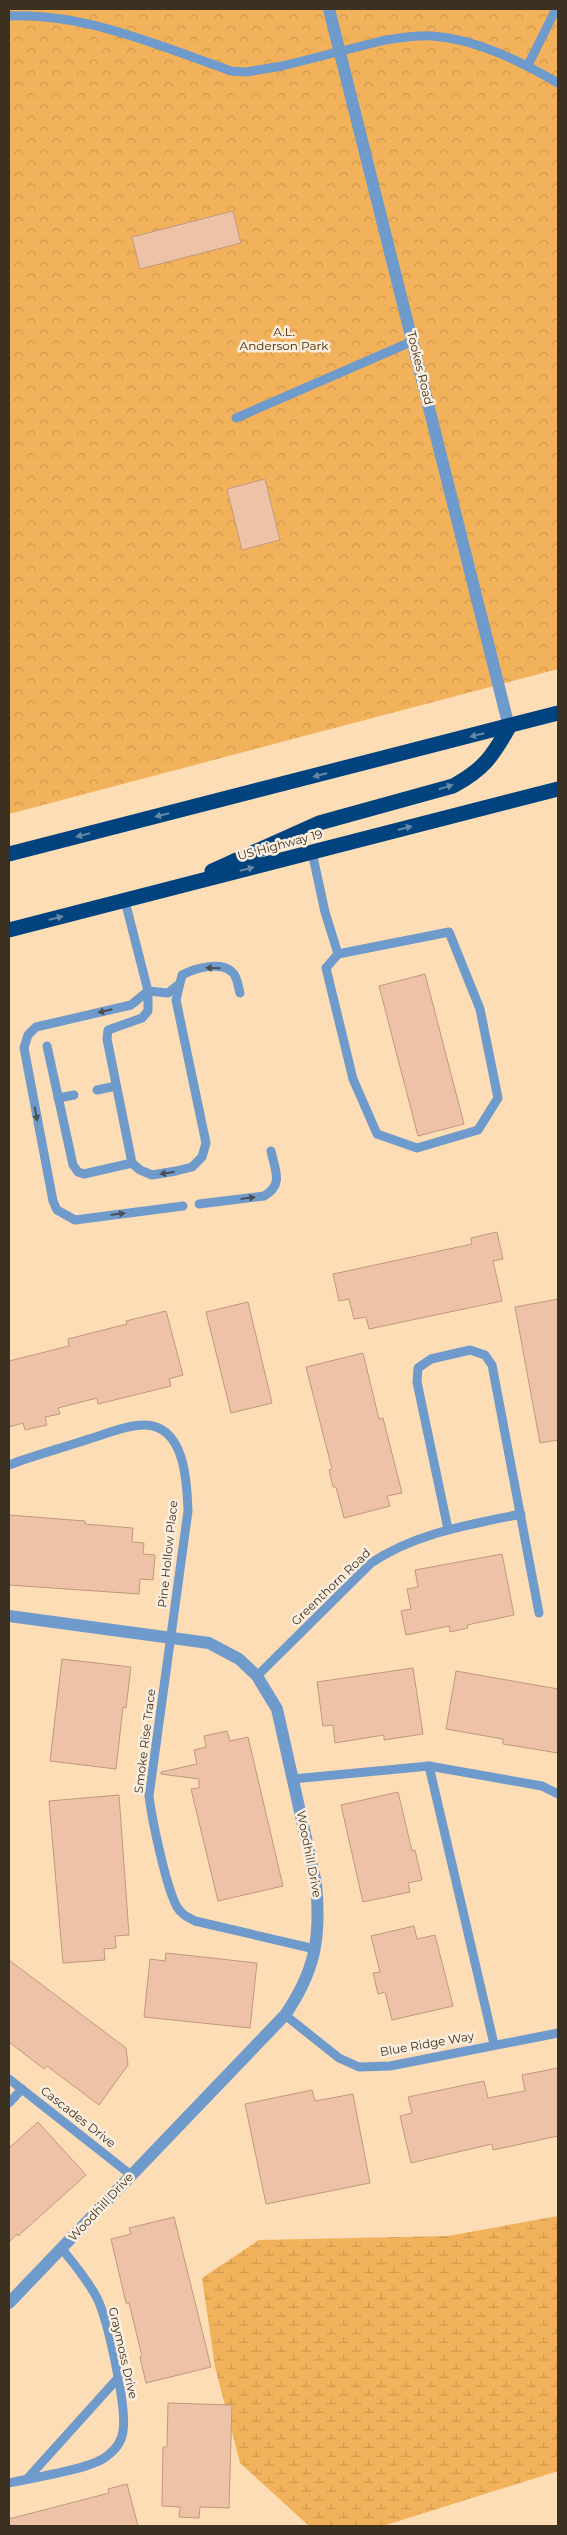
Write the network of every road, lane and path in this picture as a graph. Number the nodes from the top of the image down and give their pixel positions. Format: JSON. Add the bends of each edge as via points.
{"nodes":[{"id":1,"x":329,"y":9,"type":"edge"},
{"id":2,"x":556,"y":9,"type":"edge"},
{"id":3,"x":9,"y":16,"type":"edge"},
{"id":4,"x":528,"y":65,"type":"junction"},
{"id":5,"x":558,"y":82,"type":"edge"},
{"id":6,"x":413,"y":341,"type":"junction"},
{"id":7,"x":236,"y":418,"type":"dead end"},
{"id":8,"x":558,"y":713,"type":"edge"},
{"id":9,"x":509,"y":727,"type":"junction"},
{"id":10,"x":558,"y":788,"type":"edge"},
{"id":11,"x":312,"y":852,"type":"junction"},
{"id":12,"x":9,"y":854,"type":"edge"},
{"id":13,"x":172,"y":889,"type":"junction"},
{"id":14,"x":125,"y":900,"type":"junction"},
{"id":15,"x":9,"y":930,"type":"edge"},
{"id":16,"x":338,"y":954,"type":"junction"},
{"id":17,"x":178,"y":985,"type":"junction"},
{"id":18,"x":148,"y":992,"type":"junction"},
{"id":19,"x":240,"y":993,"type":"dead end"},
{"id":20,"x":47,"y":1046,"type":"dead end"},
{"id":21,"x":116,"y":1086,"type":"junction"},
{"id":22,"x":97,"y":1090,"type":"dead end"},
{"id":23,"x":74,"y":1095,"type":"dead end"},
{"id":24,"x":58,"y":1098,"type":"junction"},
{"id":25,"x":271,"y":1151,"type":"dead end"},
{"id":26,"x":132,"y":1163,"type":"junction"},
{"id":27,"x":200,"y":1204,"type":"dead end"},
{"id":28,"x":183,"y":1206,"type":"dead end"},
{"id":29,"x":9,"y":1465,"type":"edge"},
{"id":30,"x":521,"y":1514,"type":"junction"},
{"id":31,"x":448,"y":1529,"type":"junction"},
{"id":32,"x":539,"y":1613,"type":"dead end"},
{"id":33,"x":9,"y":1616,"type":"edge"},
{"id":34,"x":171,"y":1637,"type":"junction"},
{"id":35,"x":257,"y":1676,"type":"junction"},
{"id":36,"x":430,"y":1766,"type":"junction"},
{"id":37,"x":293,"y":1779,"type":"junction"},
{"id":38,"x":558,"y":1794,"type":"edge"},
{"id":39,"x":315,"y":1949,"type":"junction"},
{"id":40,"x":285,"y":2015,"type":"junction"},
{"id":41,"x":558,"y":2033,"type":"edge"},
{"id":42,"x":494,"y":2044,"type":"junction"},
{"id":43,"x":9,"y":2079,"type":"edge"},
{"id":44,"x":22,"y":2089,"type":"junction"},
{"id":45,"x":9,"y":2104,"type":"edge"},
{"id":46,"x":131,"y":2175,"type":"junction"},
{"id":47,"x":62,"y":2249,"type":"junction"},
{"id":48,"x":9,"y":2303,"type":"edge"},
{"id":49,"x":118,"y":2378,"type":"junction"},
{"id":50,"x":26,"y":2479,"type":"junction"},
{"id":51,"x":9,"y":2483,"type":"edge"}],
"edges":[{"from":1,"to":6,"type":"street","name":"Tookes Road"},
{"from":2,"to":4,"type":"lane"},
{"from":3,"to":4,"type":"lane","bridge":true,"via":[[70,21],[121,33],[231,71],[282,66],[385,40],[431,36],[482,47]]},
{"from":4,"to":5,"type":"lane"},
{"from":6,"to":7,"type":"lane"},
{"from":6,"to":9,"type":"street","name":"Tookes Road"},
{"from":8,"to":9,"type":"highway"},
{"from":9,"to":12,"type":"highway","one_way":true},
{"from":13,"to":9,"type":"highway","one_way":true,"via":[[319,823],[453,786],[473,775],[493,756]]},
{"from":11,"to":10,"type":"highway","name":"US Highway 19","one_way":true},
{"from":13,"to":11,"type":"highway","name":"US Highway 19","one_way":true},
{"from":11,"to":16,"type":"lane"},
{"from":13,"to":14,"type":"highway","name":"US Highway 19"},
{"from":15,"to":14,"type":"highway","name":"US Highway 19","one_way":true},
{"from":14,"to":18,"type":"lane"},
{"from":16,"to":16,"type":"lane","via":[[449,932],[480,1008],[498,1098],[478,1130],[417,1148],[377,1134],[353,1079],[326,968]]},
{"from":17,"to":18,"type":"lane","via":[[168,993]]},
{"from":19,"to":17,"type":"lane","one_way":true,"via":[[233,973],[218,967],[190,971],[182,975]]},
{"from":17,"to":26,"type":"lane","one_way":true,"via":[[176,1000],[206,1143],[202,1157],[192,1166],[152,1175]]},
{"from":18,"to":21,"type":"lane","via":[[148,1012],[142,1018],[108,1030]]},
{"from":18,"to":28,"type":"lane","one_way":true,"via":[[131,1005],[36,1027],[28,1035],[24,1048],[26,1062],[57,1210],[75,1220]]},
{"from":20,"to":24,"type":"lane"},
{"from":21,"to":22,"type":"lane"},
{"from":21,"to":26,"type":"lane"},
{"from":23,"to":24,"type":"lane"},
{"from":24,"to":26,"type":"lane","via":[[73,1165],[78,1172],[84,1174]]},
{"from":27,"to":25,"type":"lane","one_way":true,"via":[[264,1196],[274,1191],[278,1182]]},
{"from":29,"to":34,"type":"lane","name":"Pine Hollow Place","via":[[118,1430],[145,1425],[158,1428],[170,1437],[180,1453],[187,1478],[188,1511]]},
{"from":30,"to":31,"type":"lane","name":"Greenthorn Road"},
{"from":30,"to":31,"type":"lane","via":[[492,1366],[485,1354],[470,1350],[431,1359],[418,1368],[417,1382]]},
{"from":30,"to":32,"type":"lane"},
{"from":31,"to":35,"type":"lane","name":"Greenthorn Road","via":[[397,1546],[371,1563]]},
{"from":33,"to":34,"type":"street","name":"Woodhill Drive"},
{"from":34,"to":35,"type":"street","name":"Woodhill Drive","via":[[222,1648]]},
{"from":34,"to":39,"type":"lane","name":"Smoke Rise Trace","via":[[150,1796],[177,1908],[195,1921]]},
{"from":35,"to":37,"type":"street","name":"Woodhill Drive","via":[[277,1709]]},
{"from":36,"to":37,"type":"lane"},
{"from":36,"to":38,"type":"lane","via":[[542,1786]]},
{"from":36,"to":42,"type":"lane"},
{"from":37,"to":39,"type":"street","name":"Woodhill Drive","via":[[316,1883]]},
{"from":39,"to":40,"type":"street","name":"Woodhill Drive","via":[[304,1985]]},
{"from":40,"to":42,"type":"lane","name":"Blue Ridge Way","via":[[339,2058],[359,2067],[390,2066]]},
{"from":40,"to":46,"type":"street","name":"Woodhill Drive"},
{"from":41,"to":42,"type":"lane","name":"Blue Ridge Way"},
{"from":43,"to":44,"type":"lane","name":"Cascades Drive"},
{"from":44,"to":45,"type":"lane"},
{"from":44,"to":46,"type":"lane","name":"Cascades Drive"},
{"from":46,"to":47,"type":"street","name":"Woodhill Drive"},
{"from":47,"to":48,"type":"street","name":"Woodhill Drive"},
{"from":47,"to":49,"type":"lane","name":"Graymoss Drive","via":[[84,2274],[98,2301]]},
{"from":49,"to":50,"type":"lane"},
{"from":49,"to":50,"type":"lane","name":"Graymoss Drive","via":[[124,2417],[123,2434],[116,2448],[92,2464]]},
{"from":50,"to":51,"type":"lane","name":"Graymoss Drive"}]}
